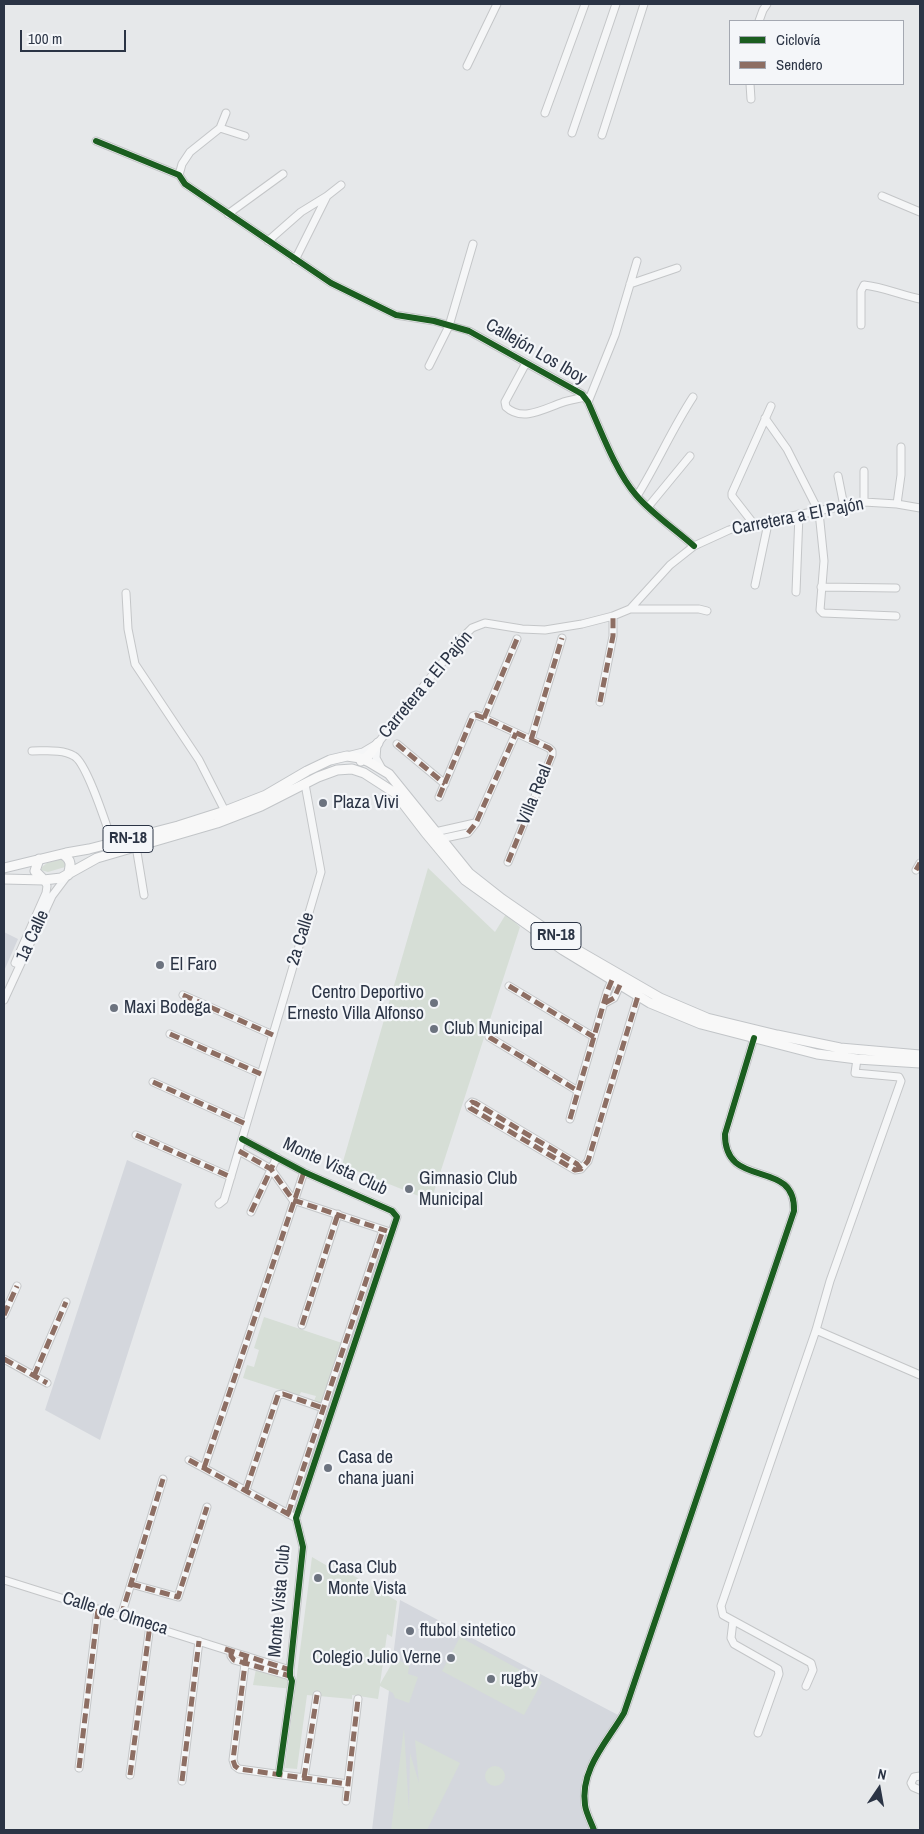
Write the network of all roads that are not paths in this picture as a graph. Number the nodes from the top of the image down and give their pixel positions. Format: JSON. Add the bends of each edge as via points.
{"nodes":[{"id":1,"x":497,"y":4,"type":"edge"},
{"id":2,"x":585,"y":4,"type":"edge"},
{"id":3,"x":616,"y":4,"type":"edge"},
{"id":4,"x":644,"y":4,"type":"edge"},
{"id":5,"x":767,"y":4,"type":"edge"},
{"id":6,"x":759,"y":20,"type":"edge"},
{"id":7,"x":466,"y":66,"type":"dead end"},
{"id":8,"x":750,"y":85,"type":"edge"},
{"id":9,"x":751,"y":99,"type":"dead end"},
{"id":10,"x":226,"y":113,"type":"dead end"},
{"id":11,"x":546,"y":113,"type":"dead end"},
{"id":12,"x":220,"y":128,"type":"junction"},
{"id":13,"x":572,"y":133,"type":"dead end"},
{"id":14,"x":602,"y":135,"type":"dead end"},
{"id":15,"x":245,"y":136,"type":"dead end"},
{"id":16,"x":96,"y":140,"type":"dead end"},
{"id":17,"x":284,"y":174,"type":"dead end"},
{"id":18,"x":179,"y":175,"type":"junction"},
{"id":19,"x":341,"y":185,"type":"dead end"},
{"id":20,"x":327,"y":196,"type":"junction"},
{"id":21,"x":882,"y":196,"type":"dead end"},
{"id":22,"x":920,"y":212,"type":"edge"},
{"id":23,"x":228,"y":214,"type":"junction"},
{"id":24,"x":268,"y":241,"type":"junction"},
{"id":25,"x":473,"y":244,"type":"dead end"},
{"id":26,"x":295,"y":260,"type":"junction"},
{"id":27,"x":637,"y":261,"type":"dead end"},
{"id":28,"x":677,"y":268,"type":"dead end"},
{"id":29,"x":630,"y":284,"type":"junction"},
{"id":30,"x":920,"y":299,"type":"edge"},
{"id":31,"x":860,"y":325,"type":"dead end"},
{"id":32,"x":449,"y":326,"type":"junction"},
{"id":33,"x":526,"y":363,"type":"junction"},
{"id":34,"x":429,"y":366,"type":"dead end"},
{"id":35,"x":693,"y":397,"type":"dead end"},
{"id":36,"x":586,"y":400,"type":"junction"},
{"id":37,"x":771,"y":406,"type":"dead end"},
{"id":38,"x":765,"y":418,"type":"junction"},
{"id":39,"x":901,"y":447,"type":"dead end"},
{"id":40,"x":690,"y":456,"type":"dead end"},
{"id":41,"x":864,"y":471,"type":"dead end"},
{"id":42,"x":838,"y":476,"type":"dead end"},
{"id":43,"x":637,"y":496,"type":"junction"},
{"id":44,"x":864,"y":502,"type":"junction"},
{"id":45,"x":897,"y":504,"type":"junction"},
{"id":46,"x":844,"y":506,"type":"junction"},
{"id":47,"x":648,"y":507,"type":"junction"},
{"id":48,"x":920,"y":508,"type":"edge"},
{"id":49,"x":819,"y":512,"type":"junction"},
{"id":50,"x":799,"y":514,"type":"junction"},
{"id":51,"x":769,"y":519,"type":"junction"},
{"id":52,"x":753,"y":523,"type":"junction"},
{"id":53,"x":694,"y":546,"type":"junction"},
{"id":54,"x":756,"y":585,"type":"dead end"},
{"id":55,"x":821,"y":587,"type":"junction"},
{"id":56,"x":896,"y":588,"type":"dead end"},
{"id":57,"x":796,"y":592,"type":"dead end"},
{"id":58,"x":126,"y":593,"type":"dead end"},
{"id":59,"x":630,"y":609,"type":"junction"},
{"id":60,"x":707,"y":611,"type":"dead end"},
{"id":61,"x":613,"y":616,"type":"junction"},
{"id":62,"x":896,"y":616,"type":"dead end"},
{"id":63,"x":562,"y":638,"type":"dead end"},
{"id":64,"x":518,"y":639,"type":"dead end"},
{"id":65,"x":600,"y":702,"type":"dead end"},
{"id":66,"x":484,"y":718,"type":"junction"},
{"id":67,"x":516,"y":733,"type":"junction"},
{"id":68,"x":531,"y":740,"type":"junction"},
{"id":69,"x":377,"y":744,"type":"junction"},
{"id":70,"x":397,"y":744,"type":"dead end"},
{"id":71,"x":32,"y":751,"type":"dead end"},
{"id":72,"x":347,"y":756,"type":"junction"},
{"id":73,"x":364,"y":759,"type":"junction"},
{"id":74,"x":382,"y":769,"type":"junction"},
{"id":75,"x":318,"y":778,"type":"junction"},
{"id":76,"x":299,"y":784,"type":"junction"},
{"id":77,"x":445,"y":784,"type":"junction"},
{"id":78,"x":439,"y":797,"type":"dead end"},
{"id":79,"x":225,"y":811,"type":"junction"},
{"id":80,"x":437,"y":836,"type":"junction"},
{"id":81,"x":113,"y":844,"type":"junction"},
{"id":82,"x":136,"y":846,"type":"junction"},
{"id":83,"x":62,"y":854,"type":"junction"},
{"id":84,"x":39,"y":859,"type":"junction"},
{"id":85,"x":508,"y":862,"type":"dead end"},
{"id":86,"x":4,"y":868,"type":"edge"},
{"id":87,"x":68,"y":875,"type":"junction"},
{"id":88,"x":4,"y":879,"type":"edge"},
{"id":89,"x":44,"y":880,"type":"junction"},
{"id":90,"x":144,"y":895,"type":"dead end"},
{"id":91,"x":14,"y":963,"type":"dead end"},
{"id":92,"x":509,"y":986,"type":"dead end"},
{"id":93,"x":616,"y":986,"type":"junction"},
{"id":94,"x":183,"y":996,"type":"dead end"},
{"id":95,"x":638,"y":996,"type":"junction"},
{"id":96,"x":4,"y":1000,"type":"edge"},
{"id":97,"x":605,"y":1003,"type":"junction"},
{"id":98,"x":170,"y":1034,"type":"dead end"},
{"id":99,"x":273,"y":1035,"type":"junction"},
{"id":100,"x":594,"y":1036,"type":"junction"},
{"id":101,"x":490,"y":1038,"type":"dead end"},
{"id":102,"x":754,"y":1038,"type":"junction"},
{"id":103,"x":920,"y":1055,"type":"edge"},
{"id":104,"x":857,"y":1059,"type":"junction"},
{"id":105,"x":920,"y":1063,"type":"edge"},
{"id":106,"x":258,"y":1073,"type":"junction"},
{"id":107,"x":153,"y":1082,"type":"dead end"},
{"id":108,"x":578,"y":1092,"type":"junction"},
{"id":109,"x":570,"y":1119,"type":"dead end"},
{"id":110,"x":246,"y":1124,"type":"junction"},
{"id":111,"x":507,"y":1126,"type":"junction"},
{"id":112,"x":136,"y":1135,"type":"dead end"},
{"id":113,"x":242,"y":1139,"type":"junction"},
{"id":114,"x":238,"y":1150,"type":"junction"},
{"id":115,"x":277,"y":1157,"type":"junction"},
{"id":116,"x":271,"y":1169,"type":"junction"},
{"id":117,"x":304,"y":1172,"type":"junction"},
{"id":118,"x":231,"y":1177,"type":"junction"},
{"id":119,"x":293,"y":1200,"type":"junction"},
{"id":120,"x":219,"y":1204,"type":"dead end"},
{"id":121,"x":252,"y":1212,"type":"dead end"},
{"id":122,"x":338,"y":1214,"type":"junction"},
{"id":123,"x":383,"y":1230,"type":"junction"},
{"id":124,"x":392,"y":1233,"type":"junction"},
{"id":125,"x":17,"y":1286,"type":"dead end"},
{"id":126,"x":66,"y":1302,"type":"dead end"},
{"id":127,"x":4,"y":1315,"type":"edge"},
{"id":128,"x":302,"y":1325,"type":"dead end"},
{"id":129,"x":816,"y":1330,"type":"junction"},
{"id":130,"x":345,"y":1345,"type":"junction"},
{"id":131,"x":354,"y":1348,"type":"junction"},
{"id":132,"x":4,"y":1359,"type":"edge"},
{"id":133,"x":920,"y":1375,"type":"edge"},
{"id":134,"x":34,"y":1376,"type":"junction"},
{"id":135,"x":47,"y":1383,"type":"dead end"},
{"id":136,"x":323,"y":1408,"type":"junction"},
{"id":137,"x":189,"y":1460,"type":"dead end"},
{"id":138,"x":204,"y":1468,"type":"junction"},
{"id":139,"x":163,"y":1479,"type":"dead end"},
{"id":140,"x":246,"y":1490,"type":"junction"},
{"id":141,"x":207,"y":1507,"type":"dead end"},
{"id":142,"x":288,"y":1514,"type":"junction"},
{"id":143,"x":296,"y":1518,"type":"junction"},
{"id":144,"x":4,"y":1580,"type":"edge"},
{"id":145,"x":131,"y":1584,"type":"junction"},
{"id":146,"x":98,"y":1609,"type":"junction"},
{"id":147,"x":121,"y":1616,"type":"junction"},
{"id":148,"x":732,"y":1621,"type":"junction"},
{"id":149,"x":150,"y":1625,"type":"junction"},
{"id":150,"x":199,"y":1641,"type":"junction"},
{"id":151,"x":228,"y":1650,"type":"joint"},
{"id":152,"x":246,"y":1660,"type":"junction"},
{"id":153,"x":290,"y":1673,"type":"junction"},
{"id":154,"x":806,"y":1686,"type":"dead end"},
{"id":155,"x":317,"y":1695,"type":"dead end"},
{"id":156,"x":358,"y":1699,"type":"dead end"},
{"id":157,"x":758,"y":1733,"type":"dead end"},
{"id":158,"x":78,"y":1768,"type":"dead end"},
{"id":159,"x":279,"y":1774,"type":"junction"},
{"id":160,"x":130,"y":1775,"type":"dead end"},
{"id":161,"x":920,"y":1776,"type":"edge"},
{"id":162,"x":304,"y":1778,"type":"junction"},
{"id":163,"x":182,"y":1781,"type":"dead end"},
{"id":164,"x":348,"y":1784,"type":"junction"},
{"id":165,"x":920,"y":1790,"type":"edge"},
{"id":166,"x":346,"y":1800,"type":"dead end"},
{"id":167,"x":594,"y":1830,"type":"edge"}],
"edges":[{"from":1,"to":7,"type":"street"},
{"from":2,"to":11,"type":"street"},
{"from":3,"to":13,"type":"street"},
{"from":4,"to":14,"type":"street"},
{"from":5,"to":6,"type":"street"},
{"from":8,"to":9,"type":"street"},
{"from":10,"to":12,"type":"street"},
{"from":12,"to":15,"type":"street"},
{"from":12,"to":18,"type":"street","via":[[190,152]]},
{"from":16,"to":18,"type":"street","name":"Callejón Los Iboy"},
{"from":17,"to":23,"type":"street"},
{"from":18,"to":23,"type":"street","name":"Callejón Los Iboy","via":[[185,184]]},
{"from":19,"to":20,"type":"street"},
{"from":20,"to":24,"type":"street","via":[[301,212]]},
{"from":20,"to":26,"type":"street"},
{"from":21,"to":22,"type":"street"},
{"from":23,"to":24,"type":"street","name":"Callejón Los Iboy"},
{"from":24,"to":26,"type":"street","name":"Callejón Los Iboy"},
{"from":25,"to":32,"type":"street"},
{"from":26,"to":32,"type":"street","name":"Callejón Los Iboy","via":[[330,283],[396,315]]},
{"from":27,"to":29,"type":"street"},
{"from":28,"to":29,"type":"street"},
{"from":29,"to":36,"type":"street","via":[[615,335]]},
{"from":30,"to":31,"type":"street","via":[[864,285]]},
{"from":32,"to":33,"type":"street","name":"Callejón Los Iboy","via":[[469,331]]},
{"from":32,"to":34,"type":"street"},
{"from":33,"to":36,"type":"street","name":"Callejón Los Iboy","via":[[582,394]]},
{"from":33,"to":36,"type":"street","via":[[505,402],[511,411],[527,414],[563,402]]},
{"from":35,"to":43,"type":"street"},
{"from":36,"to":43,"type":"street","name":"Callejón Los Iboy","via":[[626,481]]},
{"from":37,"to":38,"type":"street"},
{"from":38,"to":49,"type":"street","via":[[787,449]]},
{"from":38,"to":52,"type":"street","via":[[732,493]]},
{"from":39,"to":45,"type":"street"},
{"from":40,"to":47,"type":"street"},
{"from":41,"to":44,"type":"street"},
{"from":42,"to":46,"type":"street"},
{"from":43,"to":47,"type":"street","name":"Callejón Los Iboy"},
{"from":44,"to":45,"type":"street","name":"Carretera a El Pajón"},
{"from":44,"to":46,"type":"street","name":"Carretera a El Pajón"},
{"from":45,"to":48,"type":"street","name":"Carretera a El Pajón"},
{"from":46,"to":49,"type":"street","name":"Carretera a El Pajón"},
{"from":47,"to":53,"type":"street","name":"Callejón Los Iboy"},
{"from":49,"to":50,"type":"street","name":"Carretera a El Pajón"},
{"from":49,"to":55,"type":"street","via":[[824,561]]},
{"from":50,"to":51,"type":"street","name":"Carretera a El Pajón"},
{"from":50,"to":57,"type":"street"},
{"from":51,"to":52,"type":"street","name":"Carretera a El Pajón"},
{"from":51,"to":54,"type":"street"},
{"from":52,"to":53,"type":"street","name":"Carretera a El Pajón"},
{"from":53,"to":59,"type":"street","name":"Carretera a El Pajón","via":[[670,564]]},
{"from":55,"to":56,"type":"street"},
{"from":55,"to":62,"type":"street","via":[[820,610],[823,612]]},
{"from":58,"to":79,"type":"street","via":[[134,664],[199,760]]},
{"from":59,"to":60,"type":"street"},
{"from":59,"to":61,"type":"street","name":"Carretera a El Pajón"},
{"from":61,"to":65,"type":"street","via":[[614,636]]},
{"from":61,"to":69,"type":"street","name":"Carretera a El Pajón","via":[[545,630],[488,623],[475,626]]},
{"from":63,"to":68,"type":"street","name":"Villa Real"},
{"from":64,"to":66,"type":"street"},
{"from":66,"to":67,"type":"street","name":"Villa Real"},
{"from":66,"to":77,"type":"street","via":[[473,716]]},
{"from":67,"to":68,"type":"street","name":"Villa Real"},
{"from":67,"to":80,"type":"street","via":[[476,823],[468,833]]},
{"from":68,"to":85,"type":"street","name":"Villa Real","via":[[549,748],[552,755]]},
{"from":69,"to":72,"type":"street","name":"Carretera a El Pajón"},
{"from":69,"to":73,"type":"main road"},
{"from":69,"to":74,"type":"street","name":"Carretera a El Pajón","via":[[376,758]]},
{"from":70,"to":77,"type":"street"},
{"from":71,"to":81,"type":"street","via":[[72,754],[79,760]]},
{"from":72,"to":73,"type":"main road","number":"RN-18"},
{"from":72,"to":76,"type":"main road","number":"RN-18","via":[[319,765]]},
{"from":73,"to":74,"type":"main road","number":"RN-18"},
{"from":73,"to":75,"type":"main road","via":[[333,766]]},
{"from":74,"to":80,"type":"main road","number":"RN-18"},
{"from":75,"to":76,"type":"main road","number":"RN-18"},
{"from":75,"to":93,"type":"main road","number":"RN-18","via":[[337,770],[352,769],[380,782],[395,793],[465,880]]},
{"from":76,"to":79,"type":"main road","number":"RN-18"},
{"from":76,"to":82,"type":"main road","number":"RN-18","via":[[261,806],[217,823]]},
{"from":76,"to":99,"type":"street","name":"2a Calle","via":[[321,872]]},
{"from":77,"to":78,"type":"street"},
{"from":79,"to":81,"type":"main road","number":"RN-18"},
{"from":80,"to":103,"type":"main road","number":"RN-18","via":[[468,873],[502,899],[570,946],[660,998],[707,1018],[777,1036],[840,1048]]},
{"from":81,"to":83,"type":"main road","number":"RN-18"},
{"from":82,"to":87,"type":"main road","number":"RN-18","via":[[98,858]]},
{"from":82,"to":90,"type":"street"},
{"from":83,"to":84,"type":"main road","number":"RN-18"},
{"from":83,"to":87,"type":"main road","via":[[70,863]]},
{"from":84,"to":86,"type":"main road","number":"RN-18"},
{"from":84,"to":89,"type":"main road","via":[[35,870]]},
{"from":87,"to":89,"type":"main road","number":"RN-18"},
{"from":87,"to":96,"type":"street","name":"1a Calle","via":[[52,896]]},
{"from":88,"to":89,"type":"main road","number":"RN-18"},
{"from":89,"to":91,"type":"street","name":"1a Calle","via":[[46,893]]},
{"from":92,"to":100,"type":"street"},
{"from":93,"to":95,"type":"main road","number":"RN-18"},
{"from":93,"to":97,"type":"street","via":[[607,992]]},
{"from":93,"to":97,"type":"street","via":[[614,998]]},
{"from":94,"to":99,"type":"street"},
{"from":95,"to":102,"type":"main road","number":"RN-18","via":[[701,1024]]},
{"from":95,"to":111,"type":"street","via":[[588,1161],[581,1169]]},
{"from":97,"to":100,"type":"street"},
{"from":98,"to":106,"type":"street"},
{"from":99,"to":106,"type":"street","name":"2a Calle"},
{"from":100,"to":108,"type":"street"},
{"from":101,"to":108,"type":"street"},
{"from":102,"to":104,"type":"main road","number":"RN-18","via":[[817,1054]]},
{"from":102,"to":167,"type":"street","via":[[724,1134],[725,1146],[739,1166],[783,1184],[790,1192],[794,1211],[624,1714],[595,1758],[588,1775],[585,1805]]},
{"from":104,"to":105,"type":"main road","number":"RN-18"},
{"from":104,"to":129,"type":"street","via":[[855,1073],[898,1077],[902,1081],[830,1281]]},
{"from":106,"to":110,"type":"street","name":"2a Calle"},
{"from":107,"to":110,"type":"street"},
{"from":108,"to":109,"type":"street"},
{"from":110,"to":113,"type":"street","name":"2a Calle"},
{"from":111,"to":111,"type":"street","via":[[475,1103],[470,1103],[470,1108]]},
{"from":112,"to":118,"type":"street"},
{"from":113,"to":114,"type":"street","name":"2a Calle"},
{"from":113,"to":115,"type":"street","name":"Monte Vista Club"},
{"from":114,"to":116,"type":"street","name":"Monte Vista Club"},
{"from":114,"to":118,"type":"street","name":"2a Calle"},
{"from":115,"to":116,"type":"street","name":"Monte Vista Club"},
{"from":115,"to":117,"type":"street","name":"Monte Vista Club"},
{"from":116,"to":119,"type":"street","name":"Monte Vista Club"},
{"from":116,"to":121,"type":"street","name":"Monte Vista Club"},
{"from":117,"to":119,"type":"street","name":"Monte Vista Club"},
{"from":117,"to":124,"type":"street","name":"Monte Vista Club","via":[[394,1212],[397,1218]]},
{"from":118,"to":120,"type":"street","name":"2a Calle","via":[[224,1200]]},
{"from":119,"to":122,"type":"street"},
{"from":119,"to":138,"type":"street","name":"Monte Vista Club"},
{"from":122,"to":123,"type":"street"},
{"from":122,"to":128,"type":"street"},
{"from":123,"to":124,"type":"street"},
{"from":123,"to":130,"type":"street"},
{"from":124,"to":131,"type":"street","name":"Monte Vista Club"},
{"from":125,"to":127,"type":"street"},
{"from":126,"to":134,"type":"street"},
{"from":129,"to":133,"type":"street"},
{"from":129,"to":148,"type":"street","via":[[721,1606],[723,1615]]},
{"from":130,"to":131,"type":"street"},
{"from":130,"to":136,"type":"street"},
{"from":131,"to":143,"type":"street","name":"Monte Vista Club"},
{"from":132,"to":134,"type":"street"},
{"from":134,"to":135,"type":"street"},
{"from":136,"to":140,"type":"street","via":[[278,1395]]},
{"from":136,"to":142,"type":"street"},
{"from":137,"to":138,"type":"street"},
{"from":138,"to":140,"type":"street"},
{"from":139,"to":145,"type":"street"},
{"from":140,"to":142,"type":"street"},
{"from":141,"to":145,"type":"street","via":[[178,1597]]},
{"from":142,"to":143,"type":"street"},
{"from":143,"to":153,"type":"street","name":"Monte Vista Club","via":[[303,1547]]},
{"from":144,"to":146,"type":"street","name":"Calle de Olmeca"},
{"from":145,"to":147,"type":"street"},
{"from":146,"to":147,"type":"street","name":"Calle de Olmeca"},
{"from":146,"to":158,"type":"street"},
{"from":147,"to":149,"type":"street","name":"Calle de Olmeca"},
{"from":148,"to":154,"type":"street","via":[[811,1662],[813,1670]]},
{"from":148,"to":157,"type":"street","via":[[734,1644],[778,1670],[779,1674]]},
{"from":149,"to":150,"type":"street","name":"Calle de Olmeca"},
{"from":149,"to":160,"type":"street"},
{"from":150,"to":151,"type":"street","name":"Calle de Olmeca"},
{"from":150,"to":163,"type":"street"},
{"from":151,"to":152,"type":"street","name":"Monte Vista Club"},
{"from":152,"to":153,"type":"street","name":"Monte Vista Club"},
{"from":152,"to":159,"type":"street","name":"Monte Vista Club","via":[[234,1764],[239,1769]]},
{"from":153,"to":159,"type":"street","name":"Monte Vista Club","via":[[292,1681]]},
{"from":155,"to":162,"type":"street"},
{"from":156,"to":164,"type":"street"},
{"from":159,"to":162,"type":"street","name":"Monte Vista Club"},
{"from":161,"to":165,"type":"street","via":[[914,1777],[911,1783]]},
{"from":162,"to":164,"type":"street","name":"Monte Vista Club"},
{"from":164,"to":166,"type":"street"}]}
